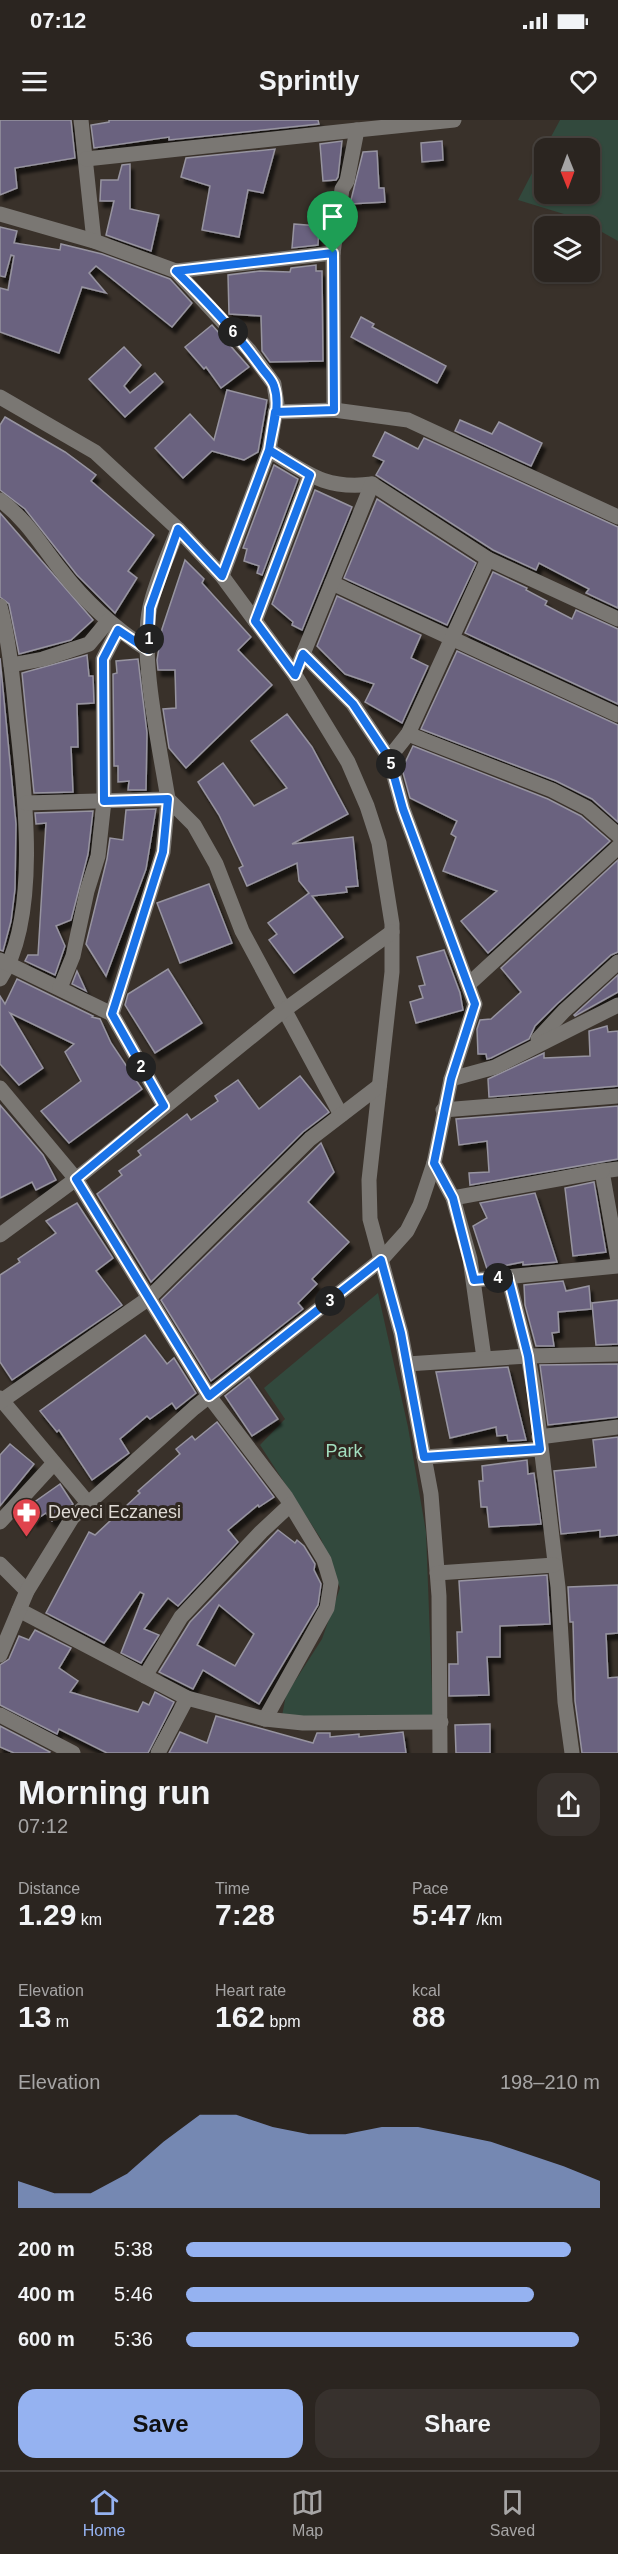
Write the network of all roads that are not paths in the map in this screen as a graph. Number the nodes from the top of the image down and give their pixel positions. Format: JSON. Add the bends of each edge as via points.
{"nodes":[{"id":1,"x":81,"y":120,"type":"edge"},
{"id":2,"x":454,"y":120,"type":"edge"},
{"id":3,"x":357,"y":130,"type":"junction"},
{"id":4,"x":86,"y":159,"type":"junction"},
{"id":5,"x":0,"y":214,"type":"edge"},
{"id":6,"x":94,"y":241,"type":"junction"},
{"id":7,"x":333,"y":253,"type":"junction"},
{"id":8,"x":176,"y":271,"type":"junction"},
{"id":9,"x":0,"y":397,"type":"edge"},
{"id":10,"x":334,"y":410,"type":"junction"},
{"id":11,"x":275,"y":412,"type":"junction"},
{"id":12,"x":269,"y":450,"type":"junction"},
{"id":13,"x":310,"y":475,"type":"junction"},
{"id":14,"x":372,"y":484,"type":"junction"},
{"id":15,"x":0,"y":500,"type":"edge"},
{"id":16,"x":618,"y":517,"type":"edge"},
{"id":17,"x":178,"y":529,"type":"junction"},
{"id":18,"x":488,"y":559,"type":"junction"},
{"id":19,"x":222,"y":576,"type":"junction"},
{"id":20,"x":332,"y":583,"type":"junction"},
{"id":21,"x":0,"y":606,"type":"edge"},
{"id":22,"x":618,"y":619,"type":"edge"},
{"id":23,"x":255,"y":621,"type":"junction"},
{"id":24,"x":113,"y":625,"type":"junction"},
{"id":25,"x":452,"y":638,"type":"junction"},
{"id":26,"x":148,"y":650,"type":"junction"},
{"id":27,"x":303,"y":654,"type":"junction"},
{"id":28,"x":8,"y":672,"type":"edge"},
{"id":29,"x":295,"y":675,"type":"junction"},
{"id":30,"x":618,"y":715,"type":"edge"},
{"id":31,"x":408,"y":734,"type":"junction"},
{"id":32,"x":389,"y":758,"type":"junction"},
{"id":33,"x":168,"y":799,"type":"junction"},
{"id":34,"x":104,"y":801,"type":"junction"},
{"id":35,"x":26,"y":803,"type":"junction"},
{"id":36,"x":618,"y":835,"type":"edge"},
{"id":37,"x":618,"y":847,"type":"edge"},
{"id":38,"x":392,"y":932,"type":"junction"},
{"id":39,"x":3,"y":961,"type":"edge"},
{"id":40,"x":618,"y":962,"type":"edge"},
{"id":41,"x":0,"y":979,"type":"edge"},
{"id":42,"x":469,"y":984,"type":"junction"},
{"id":43,"x":60,"y":988,"type":"junction"},
{"id":44,"x":618,"y":1005,"type":"edge"},
{"id":45,"x":283,"y":1011,"type":"junction"},
{"id":46,"x":112,"y":1014,"type":"junction"},
{"id":47,"x":532,"y":1046,"type":"junction"},
{"id":48,"x":451,"y":1079,"type":"junction"},
{"id":49,"x":379,"y":1086,"type":"junction"},
{"id":50,"x":0,"y":1088,"type":"edge"},
{"id":51,"x":618,"y":1096,"type":"edge"},
{"id":52,"x":164,"y":1106,"type":"junction"},
{"id":53,"x":443,"y":1110,"type":"junction"},
{"id":54,"x":341,"y":1115,"type":"junction"},
{"id":55,"x":434,"y":1163,"type":"junction"},
{"id":56,"x":618,"y":1170,"type":"edge"},
{"id":57,"x":602,"y":1172,"type":"junction"},
{"id":58,"x":76,"y":1179,"type":"junction"},
{"id":59,"x":453,"y":1198,"type":"junction"},
{"id":60,"x":0,"y":1235,"type":"edge"},
{"id":61,"x":618,"y":1259,"type":"edge"},
{"id":62,"x":381,"y":1260,"type":"junction"},
{"id":63,"x":618,"y":1266,"type":"edge"},
{"id":64,"x":508,"y":1277,"type":"junction"},
{"id":65,"x":474,"y":1280,"type":"junction"},
{"id":66,"x":149,"y":1298,"type":"junction"},
{"id":67,"x":618,"y":1354,"type":"edge"},
{"id":68,"x":528,"y":1356,"type":"junction"},
{"id":69,"x":483,"y":1358,"type":"junction"},
{"id":70,"x":407,"y":1364,"type":"junction"},
{"id":71,"x":209,"y":1396,"type":"junction"},
{"id":72,"x":1,"y":1400,"type":"edge"},
{"id":73,"x":618,"y":1426,"type":"edge"},
{"id":74,"x":540,"y":1443,"type":"junction"},
{"id":75,"x":424,"y":1457,"type":"junction"},
{"id":76,"x":54,"y":1463,"type":"junction"},
{"id":77,"x":88,"y":1503,"type":"junction"},
{"id":78,"x":290,"y":1505,"type":"junction"},
{"id":79,"x":0,"y":1522,"type":"edge"},
{"id":80,"x":0,"y":1564,"type":"edge"},
{"id":81,"x":554,"y":1565,"type":"junction"},
{"id":82,"x":437,"y":1573,"type":"junction"},
{"id":83,"x":27,"y":1591,"type":"junction"},
{"id":84,"x":19,"y":1610,"type":"junction"},
{"id":85,"x":0,"y":1655,"type":"edge"},
{"id":86,"x":145,"y":1676,"type":"junction"},
{"id":87,"x":187,"y":1698,"type":"junction"},
{"id":88,"x":0,"y":1715,"type":"edge"},
{"id":89,"x":265,"y":1719,"type":"junction"},
{"id":90,"x":441,"y":1722,"type":"junction"},
{"id":91,"x":67,"y":1752,"type":"edge"},
{"id":92,"x":158,"y":1753,"type":"edge"},
{"id":93,"x":440,"y":1753,"type":"edge"},
{"id":94,"x":572,"y":1753,"type":"edge"}],
"edges":[{"from":1,"to":4,"type":"street"},
{"from":2,"to":3,"type":"street"},
{"from":3,"to":4,"type":"street"},
{"from":3,"to":7,"type":"street","via":[[342,189]]},
{"from":4,"to":6,"type":"street"},
{"from":5,"to":6,"type":"street"},
{"from":6,"to":8,"type":"street"},
{"from":7,"to":8,"type":"street"},
{"from":7,"to":10,"type":"street"},
{"from":8,"to":11,"type":"street","via":[[249,350],[274,384]]},
{"from":9,"to":17,"type":"street","via":[[95,452]]},
{"from":10,"to":11,"type":"street"},
{"from":10,"to":16,"type":"street","via":[[408,420]]},
{"from":11,"to":12,"type":"street"},
{"from":12,"to":13,"type":"street"},
{"from":12,"to":19,"type":"street"},
{"from":13,"to":14,"type":"street","via":[[348,487]]},
{"from":13,"to":23,"type":"street"},
{"from":14,"to":18,"type":"street"},
{"from":14,"to":20,"type":"street"},
{"from":15,"to":24,"type":"street"},
{"from":17,"to":19,"type":"street"},
{"from":17,"to":26,"type":"street","via":[[150,608]]},
{"from":18,"to":22,"type":"street"},
{"from":18,"to":25,"type":"street"},
{"from":19,"to":23,"type":"street"},
{"from":20,"to":25,"type":"street"},
{"from":20,"to":27,"type":"street"},
{"from":21,"to":28,"type":"street"},
{"from":23,"to":29,"type":"street"},
{"from":24,"to":26,"type":"street"},
{"from":24,"to":28,"type":"street","via":[[89,644]]},
{"from":24,"to":34,"type":"street","via":[[103,659]]},
{"from":25,"to":30,"type":"street"},
{"from":25,"to":31,"type":"street"},
{"from":26,"to":33,"type":"street"},
{"from":27,"to":29,"type":"street"},
{"from":27,"to":32,"type":"street","via":[[353,704]]},
{"from":28,"to":35,"type":"street"},
{"from":29,"to":38,"type":"street","via":[[348,762],[367,806],[379,843]]},
{"from":31,"to":32,"type":"street"},
{"from":31,"to":36,"type":"street","via":[[552,790],[587,808]]},
{"from":32,"to":42,"type":"street","via":[[424,870]]},
{"from":33,"to":34,"type":"street"},
{"from":33,"to":45,"type":"street","via":[[194,825],[216,864],[242,931]]},
{"from":33,"to":46,"type":"street","via":[[163,852]]},
{"from":34,"to":35,"type":"street"},
{"from":34,"to":43,"type":"street","via":[[98,856],[73,956]]},
{"from":35,"to":39,"type":"street","via":[[26,879],[19,932]]},
{"from":37,"to":42,"type":"street"},
{"from":38,"to":45,"type":"street"},
{"from":38,"to":49,"type":"street","via":[[392,972]]},
{"from":39,"to":41,"type":"street"},
{"from":39,"to":43,"type":"street"},
{"from":40,"to":47,"type":"street"},
{"from":42,"to":48,"type":"street","via":[[475,1004]]},
{"from":43,"to":46,"type":"street"},
{"from":44,"to":47,"type":"street"},
{"from":45,"to":52,"type":"street"},
{"from":45,"to":54,"type":"street"},
{"from":46,"to":52,"type":"street"},
{"from":47,"to":48,"type":"street","via":[[495,1067]]},
{"from":48,"to":53,"type":"street"},
{"from":49,"to":54,"type":"street"},
{"from":49,"to":62,"type":"street","via":[[369,1180],[370,1219]]},
{"from":50,"to":58,"type":"street"},
{"from":51,"to":53,"type":"street"},
{"from":52,"to":58,"type":"street"},
{"from":53,"to":55,"type":"street"},
{"from":54,"to":66,"type":"street","via":[[310,1139]]},
{"from":55,"to":59,"type":"street"},
{"from":55,"to":62,"type":"street","via":[[407,1231]]},
{"from":56,"to":57,"type":"street"},
{"from":57,"to":59,"type":"street"},
{"from":57,"to":61,"type":"street"},
{"from":58,"to":60,"type":"street"},
{"from":58,"to":66,"type":"street"},
{"from":59,"to":65,"type":"street"},
{"from":62,"to":70,"type":"street"},
{"from":62,"to":71,"type":"street"},
{"from":63,"to":64,"type":"street"},
{"from":64,"to":65,"type":"street"},
{"from":64,"to":68,"type":"street"},
{"from":65,"to":69,"type":"street"},
{"from":66,"to":71,"type":"street"},
{"from":66,"to":72,"type":"street"},
{"from":67,"to":68,"type":"street"},
{"from":68,"to":69,"type":"street"},
{"from":68,"to":74,"type":"street"},
{"from":69,"to":70,"type":"street"},
{"from":70,"to":75,"type":"street"},
{"from":71,"to":77,"type":"street"},
{"from":71,"to":78,"type":"street"},
{"from":72,"to":76,"type":"street"},
{"from":73,"to":74,"type":"street"},
{"from":74,"to":75,"type":"street"},
{"from":74,"to":81,"type":"street"},
{"from":75,"to":82,"type":"street"},
{"from":76,"to":77,"type":"street"},
{"from":76,"to":79,"type":"street"},
{"from":77,"to":83,"type":"street","via":[[72,1518]]},
{"from":78,"to":86,"type":"street","via":[[181,1617]]},
{"from":78,"to":89,"type":"street","via":[[324,1560],[331,1583],[327,1608]]},
{"from":80,"to":83,"type":"street"},
{"from":81,"to":82,"type":"street"},
{"from":81,"to":94,"type":"street"},
{"from":82,"to":90,"type":"street"},
{"from":83,"to":84,"type":"street"},
{"from":84,"to":85,"type":"street"},
{"from":84,"to":86,"type":"street"},
{"from":86,"to":87,"type":"street"},
{"from":87,"to":89,"type":"street"},
{"from":87,"to":92,"type":"street"},
{"from":88,"to":91,"type":"street"},
{"from":89,"to":90,"type":"street"},
{"from":90,"to":93,"type":"street"}]}
